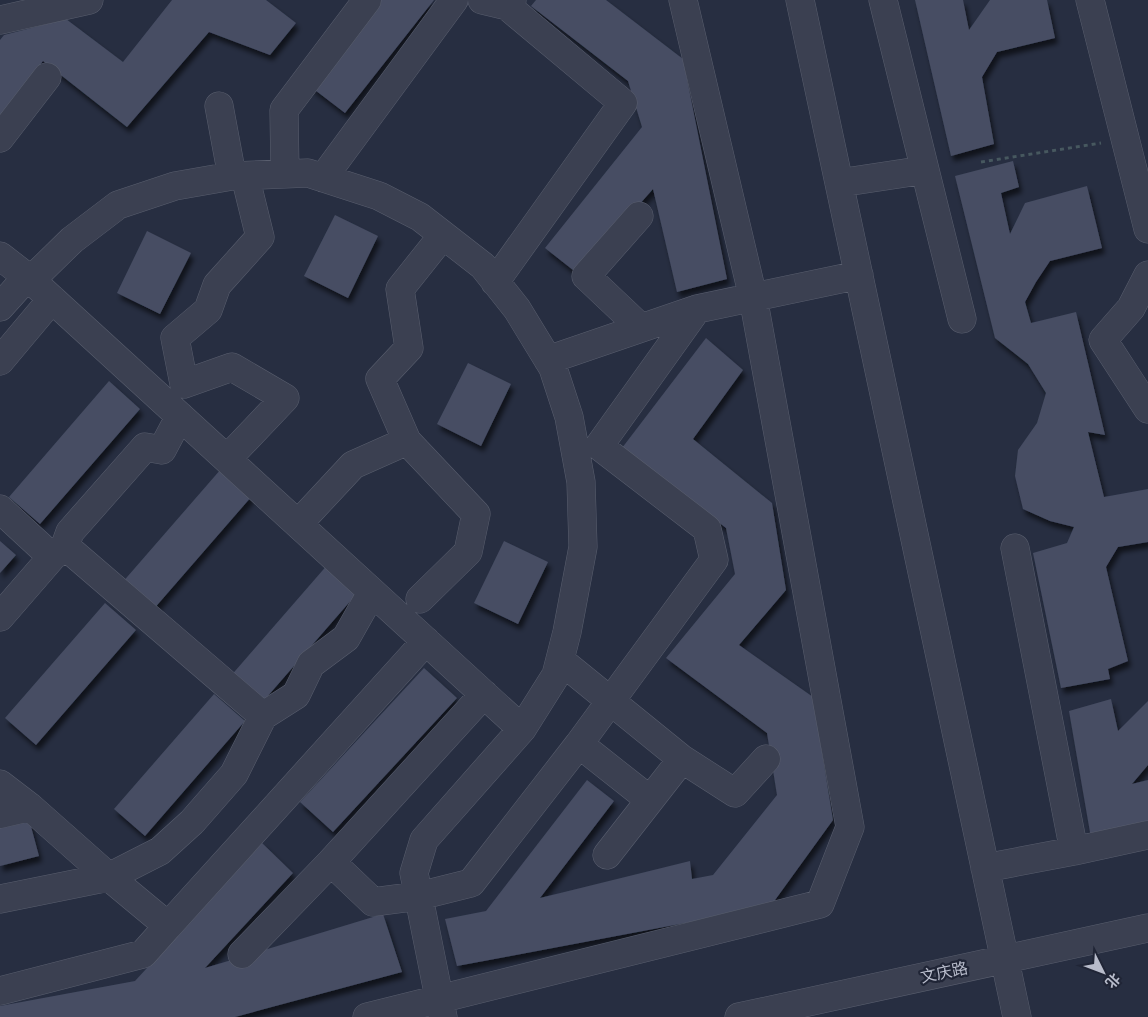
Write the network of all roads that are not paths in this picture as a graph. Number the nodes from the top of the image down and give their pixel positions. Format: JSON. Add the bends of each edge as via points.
{"nodes":[{"id":1,"x":89,"y":0,"type":"edge"},
{"id":2,"x":367,"y":0,"type":"edge"},
{"id":3,"x":454,"y":0,"type":"edge"},
{"id":4,"x":683,"y":0,"type":"edge"},
{"id":5,"x":800,"y":0,"type":"edge"},
{"id":6,"x":884,"y":0,"type":"edge"},
{"id":7,"x":1090,"y":0,"type":"edge"},
{"id":8,"x":500,"y":2,"type":"edge"},
{"id":9,"x":0,"y":20,"type":"edge"},
{"id":10,"x":47,"y":77,"type":"dead end"},
{"id":11,"x":219,"y":106,"type":"dead end"},
{"id":12,"x":0,"y":138,"type":"edge"},
{"id":13,"x":924,"y":170,"type":"junction"},
{"id":14,"x":286,"y":174,"type":"junction"},
{"id":15,"x":239,"y":176,"type":"junction"},
{"id":16,"x":323,"y":178,"type":"junction"},
{"id":17,"x":839,"y":183,"type":"junction"},
{"id":18,"x":638,"y":216,"type":"dead end"},
{"id":19,"x":1148,"y":229,"type":"edge"},
{"id":20,"x":443,"y":235,"type":"junction"},
{"id":21,"x":0,"y":256,"type":"edge"},
{"id":22,"x":859,"y":275,"type":"junction"},
{"id":23,"x":1148,"y":275,"type":"edge"},
{"id":24,"x":29,"y":278,"type":"junction"},
{"id":25,"x":496,"y":282,"type":"junction"},
{"id":26,"x":753,"y":297,"type":"junction"},
{"id":27,"x":52,"y":299,"type":"junction"},
{"id":28,"x":0,"y":307,"type":"edge"},
{"id":29,"x":697,"y":309,"type":"junction"},
{"id":30,"x":962,"y":319,"type":"dead end"},
{"id":31,"x":641,"y":328,"type":"junction"},
{"id":32,"x":0,"y":360,"type":"edge"},
{"id":33,"x":548,"y":360,"type":"junction"},
{"id":34,"x":1148,"y":409,"type":"edge"},
{"id":35,"x":180,"y":416,"type":"junction"},
{"id":36,"x":407,"y":441,"type":"junction"},
{"id":37,"x":227,"y":459,"type":"junction"},
{"id":38,"x":0,"y":509,"type":"edge"},
{"id":39,"x":298,"y":524,"type":"junction"},
{"id":40,"x":1015,"y":548,"type":"dead end"},
{"id":41,"x":59,"y":551,"type":"junction"},
{"id":42,"x":372,"y":592,"type":"junction"},
{"id":43,"x":420,"y":599,"type":"dead end"},
{"id":44,"x":0,"y":617,"type":"edge"},
{"id":45,"x":426,"y":641,"type":"junction"},
{"id":46,"x":560,"y":660,"type":"junction"},
{"id":47,"x":484,"y":694,"type":"junction"},
{"id":48,"x":610,"y":701,"type":"junction"},
{"id":49,"x":263,"y":716,"type":"junction"},
{"id":50,"x":522,"y":729,"type":"junction"},
{"id":51,"x":579,"y":744,"type":"junction"},
{"id":52,"x":682,"y":759,"type":"junction"},
{"id":53,"x":766,"y":759,"type":"dead end"},
{"id":54,"x":0,"y":784,"type":"edge"},
{"id":55,"x":650,"y":800,"type":"junction"},
{"id":56,"x":30,"y":807,"type":"junction"},
{"id":57,"x":0,"y":814,"type":"edge"},
{"id":58,"x":1148,"y":835,"type":"edge"},
{"id":59,"x":1074,"y":851,"type":"junction"},
{"id":60,"x":607,"y":855,"type":"dead end"},
{"id":61,"x":331,"y":862,"type":"junction"},
{"id":62,"x":985,"y":868,"type":"junction"},
{"id":63,"x":110,"y":877,"type":"junction"},
{"id":64,"x":419,"y":896,"type":"junction"},
{"id":65,"x":0,"y":899,"type":"edge"},
{"id":66,"x":168,"y":926,"type":"junction"},
{"id":67,"x":1148,"y":928,"type":"edge"},
{"id":68,"x":242,"y":954,"type":"dead end"},
{"id":69,"x":1004,"y":959,"type":"junction"},
{"id":70,"x":0,"y":991,"type":"edge"},
{"id":71,"x":442,"y":1008,"type":"edge"},
{"id":72,"x":367,"y":1017,"type":"edge"},
{"id":73,"x":739,"y":1017,"type":"edge"},
{"id":74,"x":1016,"y":1017,"type":"edge"}],
"edges":[{"from":1,"to":9,"type":"street"},
{"from":2,"to":14,"type":"street","via":[[284,110]]},
{"from":3,"to":16,"type":"street"},
{"from":4,"to":26,"type":"street"},
{"from":5,"to":17,"type":"street"},
{"from":6,"to":13,"type":"street"},
{"from":7,"to":19,"type":"street"},
{"from":8,"to":25,"type":"street","via":[[623,102]]},
{"from":10,"to":12,"type":"street"},
{"from":11,"to":15,"type":"street"},
{"from":13,"to":17,"type":"street"},
{"from":13,"to":30,"type":"street"},
{"from":14,"to":15,"type":"street"},
{"from":14,"to":16,"type":"street","via":[[308,173]]},
{"from":15,"to":24,"type":"street","via":[[175,186],[118,206]]},
{"from":15,"to":37,"type":"street","via":[[260,237],[217,285],[208,310],[175,338],[184,384],[232,367],[285,398]]},
{"from":16,"to":20,"type":"street","via":[[379,196],[420,217]]},
{"from":17,"to":22,"type":"street"},
{"from":18,"to":31,"type":"street","via":[[586,276]]},
{"from":20,"to":25,"type":"street","via":[[483,266]]},
{"from":20,"to":36,"type":"street","via":[[400,289],[409,348],[380,380]]},
{"from":21,"to":24,"type":"street"},
{"from":22,"to":26,"type":"street"},
{"from":22,"to":62,"type":"street"},
{"from":23,"to":34,"type":"street","via":[[1131,308],[1103,340]]},
{"from":24,"to":27,"type":"street"},
{"from":24,"to":28,"type":"street"},
{"from":25,"to":33,"type":"street"},
{"from":26,"to":29,"type":"street"},
{"from":26,"to":71,"type":"street","via":[[850,827],[820,904]]},
{"from":27,"to":32,"type":"street"},
{"from":27,"to":35,"type":"street"},
{"from":29,"to":31,"type":"street"},
{"from":29,"to":48,"type":"street","via":[[599,446],[707,530],[714,560]]},
{"from":31,"to":33,"type":"street"},
{"from":33,"to":46,"type":"street","via":[[569,417],[581,482],[583,547]]},
{"from":35,"to":37,"type":"street"},
{"from":35,"to":41,"type":"street","via":[[162,450],[145,447],[70,532]]},
{"from":36,"to":39,"type":"street","via":[[352,465]]},
{"from":36,"to":43,"type":"street","via":[[476,514],[468,552]]},
{"from":37,"to":39,"type":"street"},
{"from":38,"to":41,"type":"street"},
{"from":39,"to":42,"type":"street"},
{"from":40,"to":59,"type":"street"},
{"from":41,"to":44,"type":"street"},
{"from":41,"to":49,"type":"street"},
{"from":42,"to":45,"type":"street"},
{"from":42,"to":49,"type":"street","via":[[346,638],[311,664],[296,695]]},
{"from":45,"to":47,"type":"street"},
{"from":45,"to":66,"type":"street"},
{"from":46,"to":48,"type":"street"},
{"from":46,"to":50,"type":"street","via":[[556,675]]},
{"from":47,"to":50,"type":"street"},
{"from":47,"to":61,"type":"street"},
{"from":48,"to":51,"type":"street"},
{"from":48,"to":52,"type":"street"},
{"from":49,"to":63,"type":"street","via":[[234,774],[192,822],[160,851]]},
{"from":50,"to":64,"type":"street","via":[[424,840],[414,873]]},
{"from":51,"to":55,"type":"street"},
{"from":51,"to":64,"type":"street","via":[[471,883]]},
{"from":52,"to":53,"type":"street","via":[[735,793]]},
{"from":52,"to":55,"type":"street"},
{"from":54,"to":56,"type":"street"},
{"from":55,"to":60,"type":"street"},
{"from":56,"to":57,"type":"street"},
{"from":56,"to":63,"type":"street"},
{"from":58,"to":59,"type":"street"},
{"from":59,"to":62,"type":"street"},
{"from":61,"to":64,"type":"street","via":[[373,902]]},
{"from":61,"to":68,"type":"street"},
{"from":62,"to":69,"type":"street"},
{"from":63,"to":65,"type":"street"},
{"from":63,"to":66,"type":"street"},
{"from":64,"to":71,"type":"street"},
{"from":66,"to":70,"type":"street","via":[[143,954]]},
{"from":67,"to":69,"type":"street","name":"文庆路"},
{"from":69,"to":73,"type":"street","name":"文庆路"},
{"from":69,"to":74,"type":"street"},
{"from":71,"to":72,"type":"street"}]}
